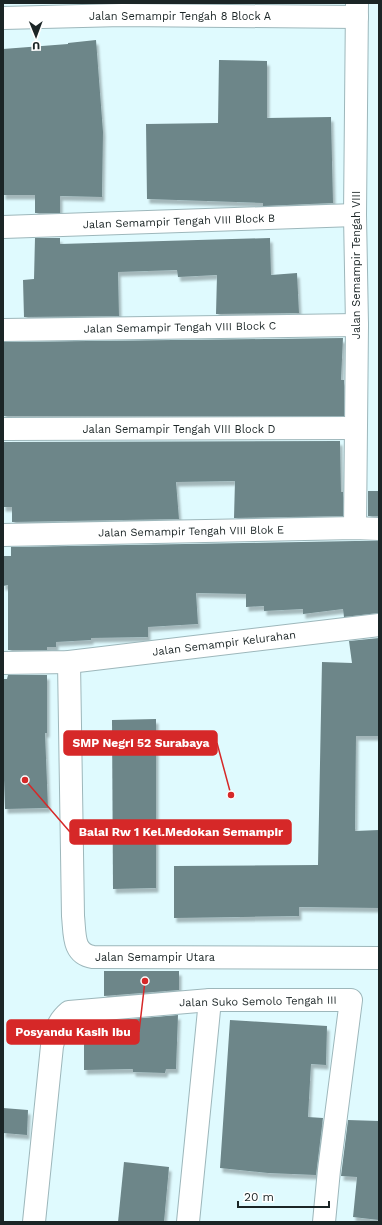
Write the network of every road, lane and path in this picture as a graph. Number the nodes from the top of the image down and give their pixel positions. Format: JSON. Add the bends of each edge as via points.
{"nodes":[{"id":1,"x":357,"y":10,"type":"edge"},
{"id":2,"x":3,"y":18,"type":"edge"},
{"id":3,"x":355,"y":215,"type":"junction"},
{"id":4,"x":3,"y":227,"type":"edge"},
{"id":5,"x":357,"y":325,"type":"junction"},
{"id":6,"x":3,"y":330,"type":"edge"},
{"id":7,"x":356,"y":428,"type":"junction"},
{"id":8,"x":3,"y":429,"type":"edge"},
{"id":9,"x":355,"y":528,"type":"junction"},
{"id":10,"x":379,"y":529,"type":"edge"},
{"id":11,"x":3,"y":535,"type":"edge"},
{"id":12,"x":379,"y":625,"type":"edge"},
{"id":13,"x":69,"y":662,"type":"junction"},
{"id":14,"x":3,"y":663,"type":"edge"},
{"id":15,"x":379,"y":958,"type":"edge"},
{"id":16,"x":210,"y":1000,"type":"junction"},
{"id":17,"x":34,"y":1222,"type":"edge"},
{"id":18,"x":188,"y":1222,"type":"edge"},
{"id":19,"x":324,"y":1222,"type":"edge"}],
"edges":[{"from":1,"to":2,"type":"street","name":"Jalan Semampir Tengah 8 Block A"},
{"from":1,"to":3,"type":"street","name":"Jalan Semampir Tengah VIII"},
{"from":3,"to":4,"type":"street","name":"Jalan Semampir Tengah VIII Block B"},
{"from":3,"to":5,"type":"street","name":"Jalan Semampir Tengah VIII"},
{"from":5,"to":6,"type":"street","name":"Jalan Semampir Tengah VIII Block C"},
{"from":5,"to":7,"type":"street","name":"Jalan Semampir Tengah VIII"},
{"from":7,"to":8,"type":"street","name":"Jalan Semampir Tengah VIII Block D"},
{"from":7,"to":9,"type":"street","name":"Jalan Semampir Tengah VIII"},
{"from":9,"to":10,"type":"street","name":"Jalan Semampir Tengah VIII Blok E"},
{"from":9,"to":11,"type":"street","name":"Jalan Semampir Tengah VIII Blok E"},
{"from":12,"to":13,"type":"street","name":"Jalan Semampir Kelurahan"},
{"from":13,"to":14,"type":"street","name":"Jalan Semampir Kelurahan"},
{"from":13,"to":15,"type":"street","name":"Jalan Semampir Utara","via":[[73,916],[76,945],[82,953],[93,957]]},
{"from":16,"to":17,"type":"street","name":"Jalan Suko Semolo Tengah III","via":[[78,1010],[69,1012],[62,1018],[57,1026],[52,1046]]},
{"from":16,"to":18,"type":"street"},
{"from":16,"to":19,"type":"street","name":"Jalan Suko Semolo Tengah III","via":[[351,1000]]}]}
